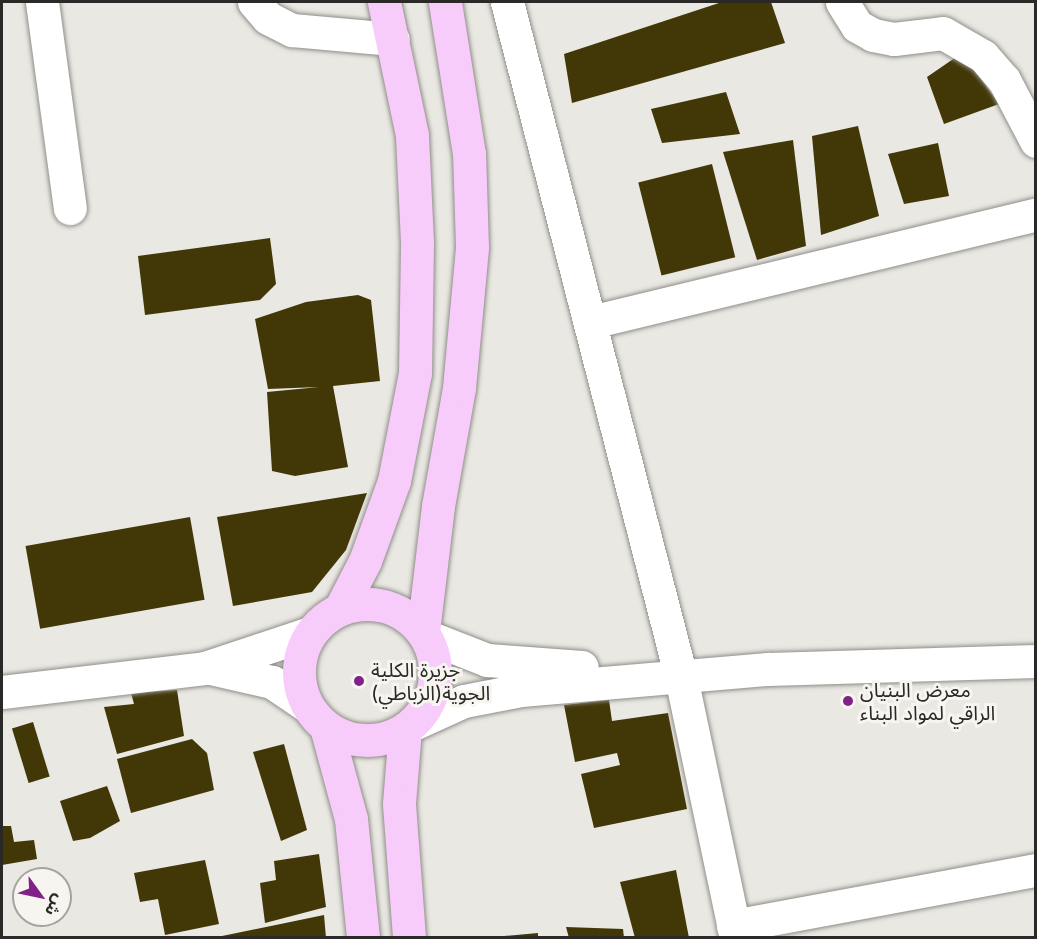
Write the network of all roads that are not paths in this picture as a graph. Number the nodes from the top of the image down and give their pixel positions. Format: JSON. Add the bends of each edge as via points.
{"nodes":[{"id":1,"x":42,"y":2,"type":"edge"},
{"id":2,"x":254,"y":2,"type":"edge"},
{"id":3,"x":384,"y":2,"type":"edge"},
{"id":4,"x":445,"y":2,"type":"edge"},
{"id":5,"x":507,"y":2,"type":"edge"},
{"id":6,"x":842,"y":2,"type":"edge"},
{"id":7,"x":393,"y":39,"type":"junction"},
{"id":8,"x":1035,"y":141,"type":"edge"},
{"id":9,"x":70,"y":208,"type":"dead end"},
{"id":10,"x":1035,"y":214,"type":"edge"},
{"id":11,"x":591,"y":322,"type":"junction"},
{"id":12,"x":340,"y":609,"type":"junction"},
{"id":13,"x":310,"y":633,"type":"junction"},
{"id":14,"x":425,"y":634,"type":"junction"},
{"id":15,"x":1035,"y":661,"type":"edge"},
{"id":16,"x":206,"y":668,"type":"junction"},
{"id":17,"x":679,"y":673,"type":"junction"},
{"id":18,"x":2,"y":692,"type":"edge"},
{"id":19,"x":316,"y":716,"type":"junction"},
{"id":20,"x":408,"y":727,"type":"junction"},
{"id":21,"x":1035,"y":874,"type":"edge"},
{"id":22,"x":735,"y":932,"type":"edge"},
{"id":23,"x":363,"y":938,"type":"edge"},
{"id":24,"x":409,"y":938,"type":"edge"}],
"edges":[{"from":1,"to":9,"type":"street"},
{"from":2,"to":7,"type":"street","via":[[268,18],[292,30]]},
{"from":3,"to":7,"type":"main road"},
{"from":4,"to":14,"type":"main road","via":[[469,154],[472,247],[459,388],[438,506]]},
{"from":5,"to":11,"type":"street"},
{"from":6,"to":8,"type":"street","via":[[858,26],[873,35],[894,39],[943,33],[983,56],[1004,80]]},
{"from":7,"to":12,"type":"main road","via":[[412,135],[416,184],[415,373],[394,481],[365,561]]},
{"from":10,"to":11,"type":"street"},
{"from":11,"to":17,"type":"street"},
{"from":12,"to":13,"type":"main road"},
{"from":12,"to":14,"type":"main road","via":[[358,603],[386,606],[411,618]]},
{"from":13,"to":16,"type":"street"},
{"from":13,"to":19,"type":"main road","via":[[298,669]]},
{"from":14,"to":17,"type":"street","via":[[487,660]]},
{"from":14,"to":20,"type":"main road","via":[[434,659],[435,684],[430,699]]},
{"from":15,"to":17,"type":"street"},
{"from":16,"to":18,"type":"street"},
{"from":16,"to":19,"type":"street","via":[[272,682]]},
{"from":17,"to":20,"type":"street","via":[[495,694],[464,701]]},
{"from":17,"to":22,"type":"street"},
{"from":19,"to":20,"type":"main road","via":[[349,738],[374,740]]},
{"from":19,"to":23,"type":"main road","via":[[351,819]]},
{"from":20,"to":24,"type":"main road","via":[[400,748],[399,804]]},
{"from":21,"to":22,"type":"street"}]}
